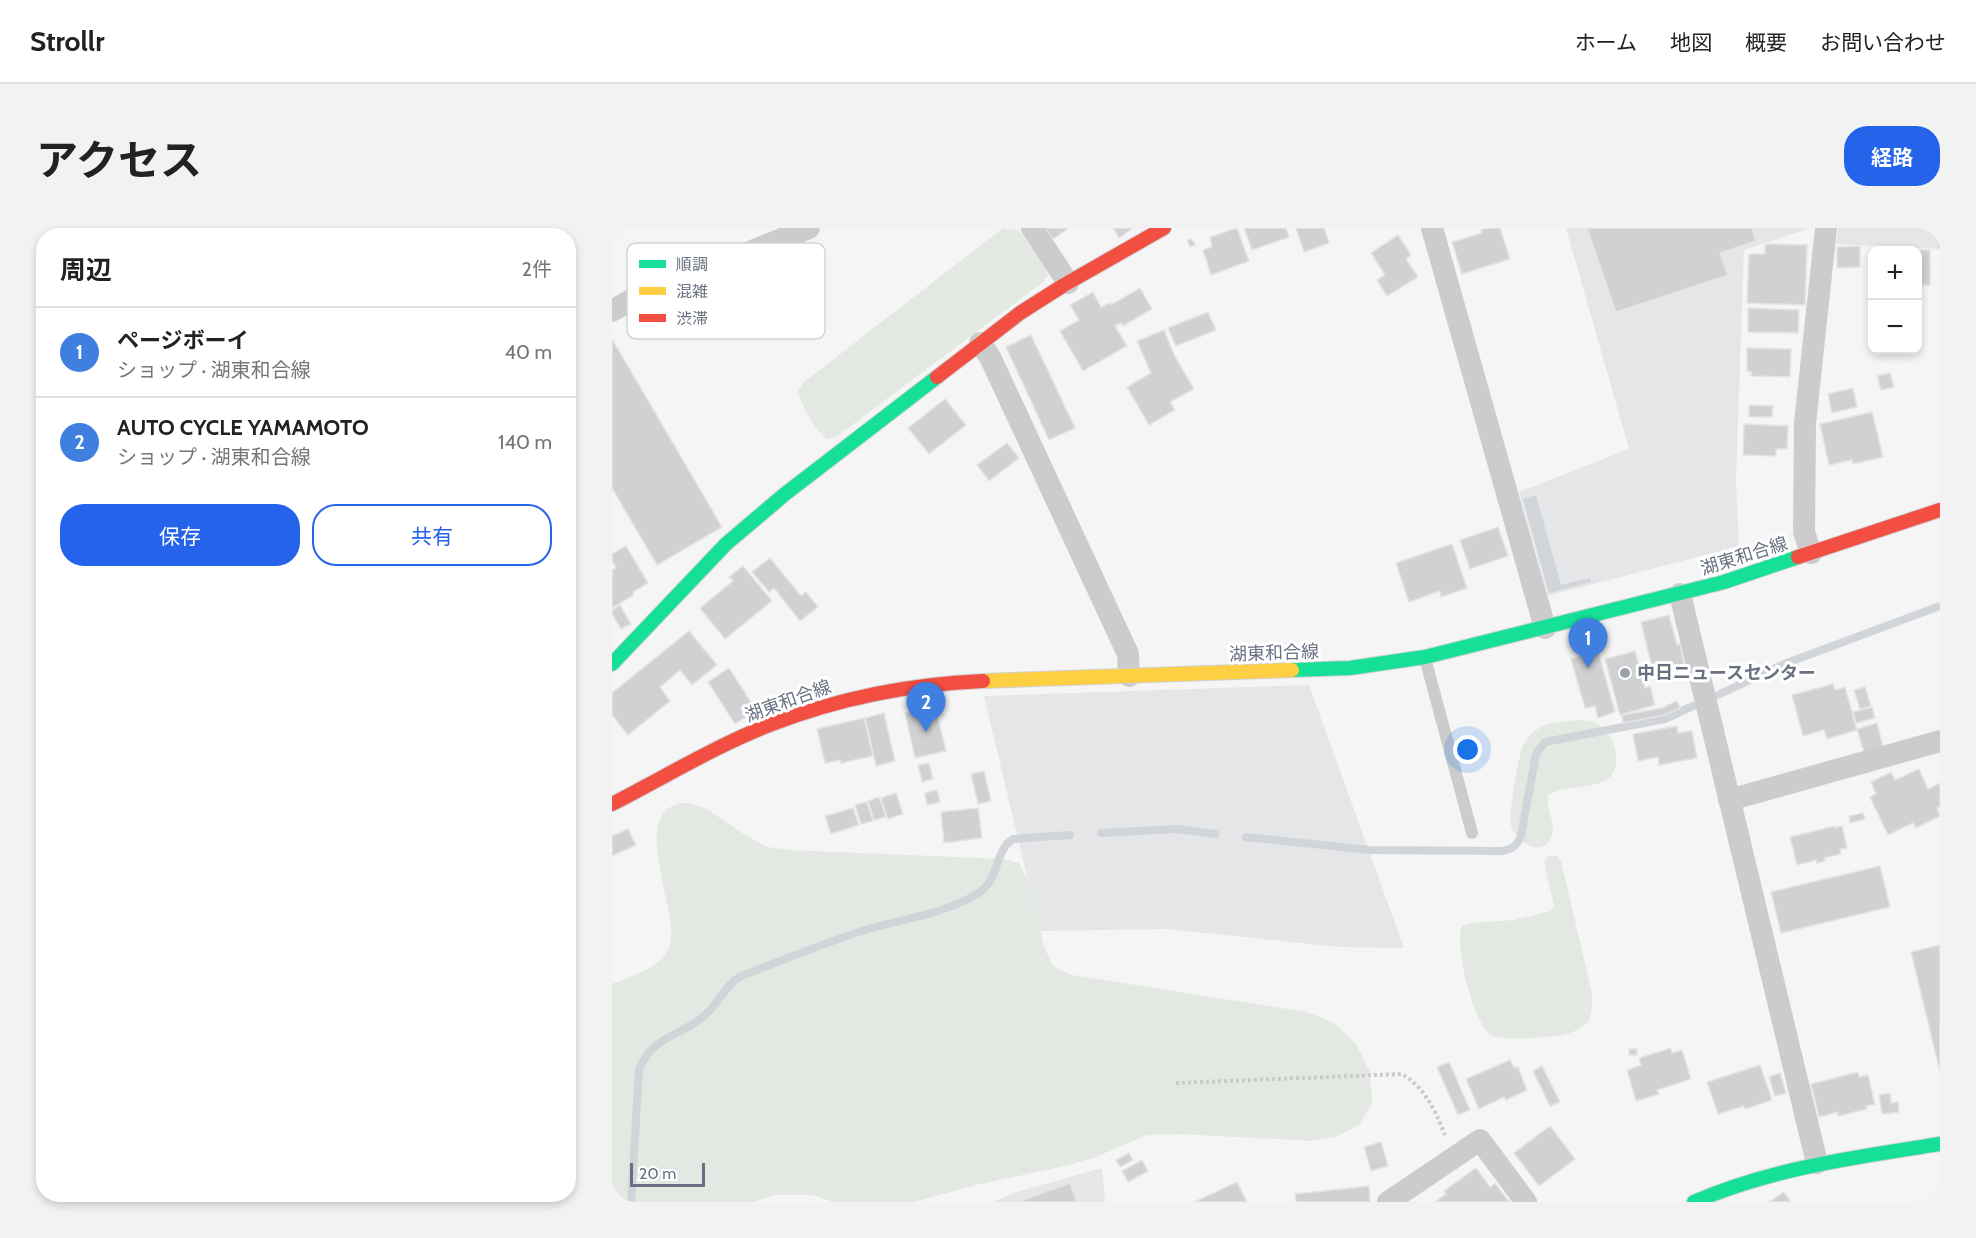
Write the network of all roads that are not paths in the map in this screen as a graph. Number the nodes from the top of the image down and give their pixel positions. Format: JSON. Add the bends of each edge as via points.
{"nodes":[{"id":1,"x":809,"y":228,"type":"edge"},
{"id":2,"x":1032,"y":228,"type":"edge"},
{"id":3,"x":1164,"y":228,"type":"edge"},
{"id":4,"x":1432,"y":228,"type":"edge"},
{"id":5,"x":1826,"y":228,"type":"edge"},
{"id":6,"x":772,"y":243,"type":"edge"},
{"id":7,"x":1068,"y":283,"type":"junction"},
{"id":8,"x":627,"y":302,"type":"edge"},
{"id":9,"x":612,"y":310,"type":"edge"},
{"id":10,"x":980,"y":343,"type":"junction"},
{"id":11,"x":1940,"y":510,"type":"edge"},
{"id":12,"x":1811,"y":553,"type":"junction"},
{"id":13,"x":1680,"y":594,"type":"junction"},
{"id":14,"x":1545,"y":628,"type":"junction"},
{"id":15,"x":1425,"y":657,"type":"junction"},
{"id":16,"x":612,"y":664,"type":"edge"},
{"id":17,"x":1129,"y":676,"type":"junction"},
{"id":18,"x":1940,"y":741,"type":"edge"},
{"id":19,"x":1729,"y":800,"type":"junction"},
{"id":20,"x":612,"y":804,"type":"edge"},
{"id":21,"x":1472,"y":833,"type":"dead end"},
{"id":22,"x":1940,"y":1144,"type":"edge"},
{"id":23,"x":1817,"y":1163,"type":"junction"},
{"id":24,"x":1388,"y":1202,"type":"edge"},
{"id":25,"x":1526,"y":1202,"type":"edge"},
{"id":26,"x":1694,"y":1202,"type":"edge"}],
"edges":[{"from":1,"to":6,"type":"street"},
{"from":2,"to":7,"type":"street"},
{"from":3,"to":7,"type":"main road"},
{"from":4,"to":14,"type":"street"},
{"from":5,"to":12,"type":"street","via":[[1805,423],[1804,532]]},
{"from":7,"to":10,"type":"main road"},
{"from":8,"to":9,"type":"street"},
{"from":10,"to":16,"type":"main road","via":[[752,521]]},
{"from":10,"to":17,"type":"street","via":[[990,357],[1128,654]]},
{"from":11,"to":12,"type":"main road","name":"湖東和合線"},
{"from":12,"to":13,"type":"main road","name":"湖東和合線"},
{"from":13,"to":14,"type":"main road","name":"湖東和合線"},
{"from":13,"to":19,"type":"street"},
{"from":14,"to":15,"type":"main road","name":"湖東和合線"},
{"from":15,"to":17,"type":"main road","name":"湖東和合線","via":[[1350,668]]},
{"from":15,"to":21,"type":"lane"},
{"from":17,"to":20,"type":"main road","name":"湖東和合線","via":[[931,685],[834,703],[741,737]]},
{"from":18,"to":19,"type":"street"},
{"from":19,"to":23,"type":"street"},
{"from":22,"to":23,"type":"main road"},
{"from":23,"to":26,"type":"main road","via":[[1761,1175]]},
{"from":24,"to":25,"type":"street","via":[[1480,1140]]}]}
